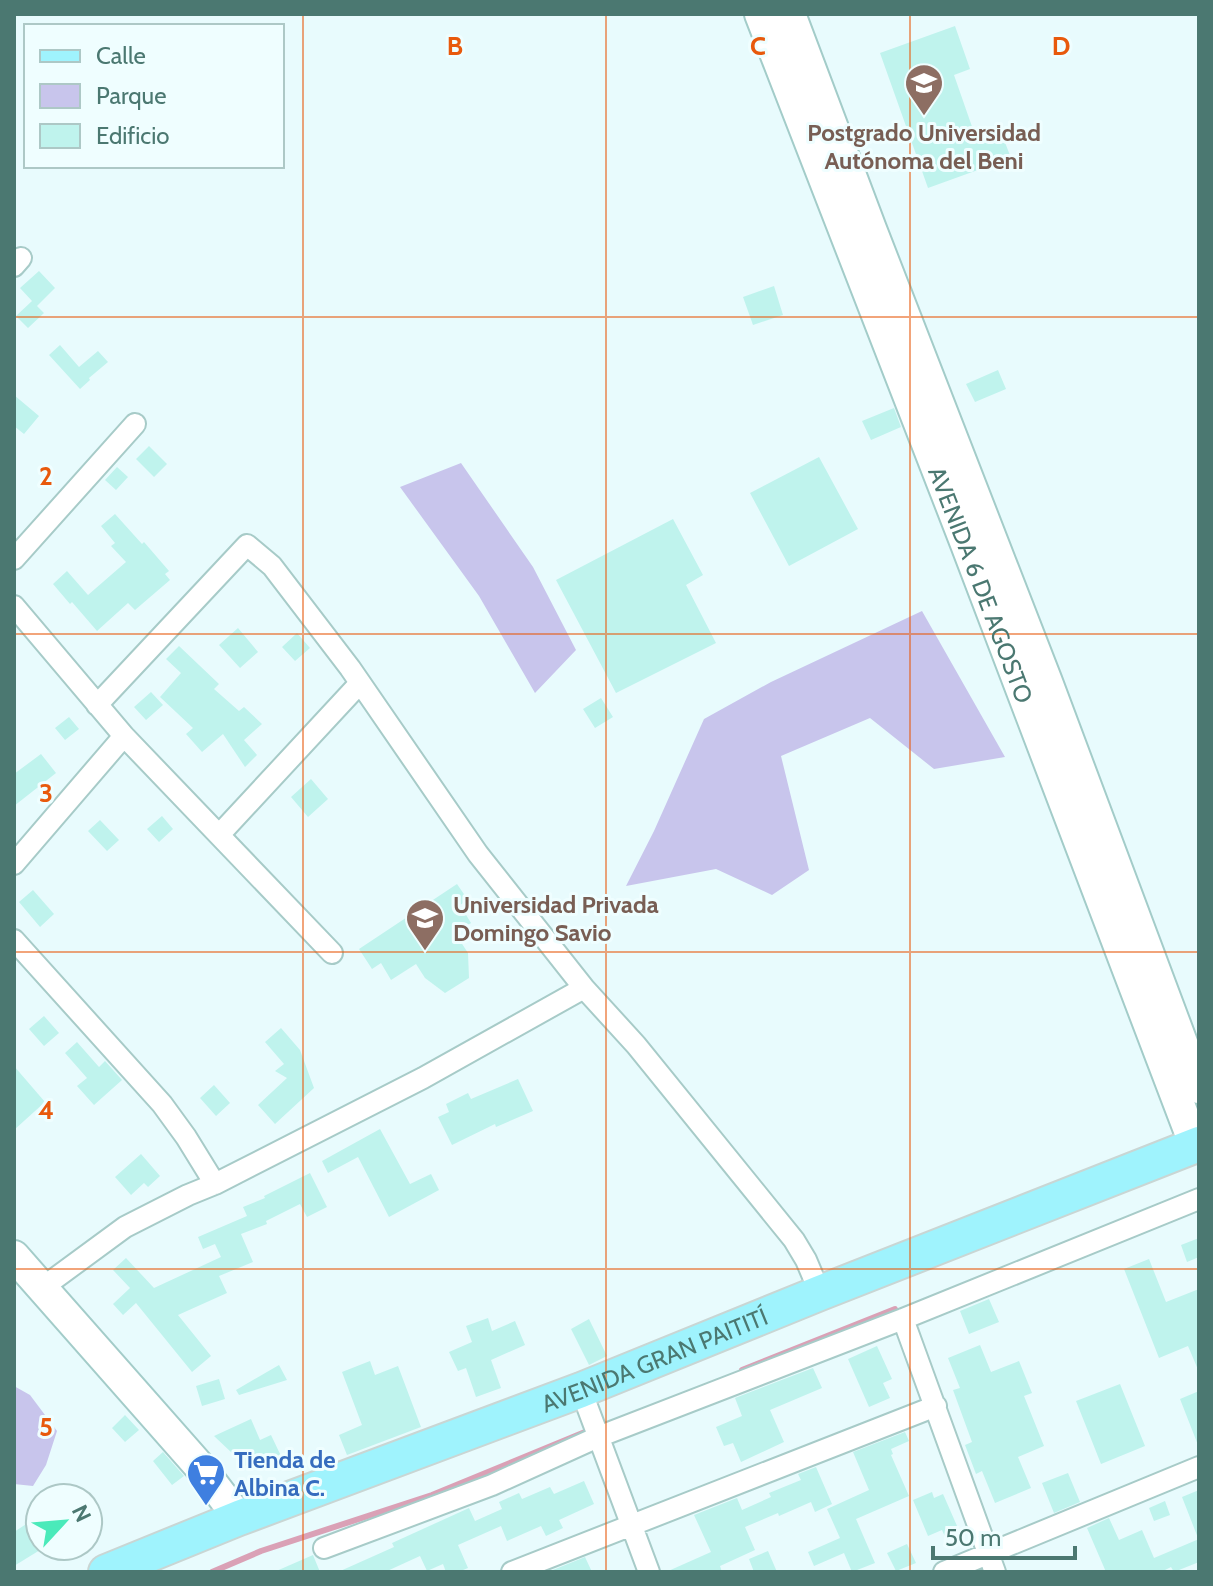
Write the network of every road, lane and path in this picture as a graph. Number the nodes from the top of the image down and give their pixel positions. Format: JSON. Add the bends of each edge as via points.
{"nodes":[{"id":1,"x":760,"y":14,"type":"edge"},
{"id":2,"x":790,"y":14,"type":"edge"},
{"id":3,"x":860,"y":233,"type":"junction"},
{"id":4,"x":135,"y":424,"type":"dead end"},
{"id":5,"x":14,"y":559,"type":"edge"},
{"id":6,"x":14,"y":606,"type":"edge"},
{"id":7,"x":360,"y":683,"type":"junction"},
{"id":8,"x":97,"y":705,"type":"junction"},
{"id":9,"x":124,"y":736,"type":"junction"},
{"id":10,"x":219,"y":835,"type":"junction"},
{"id":11,"x":14,"y":864,"type":"edge"},
{"id":12,"x":1124,"y":923,"type":"junction"},
{"id":13,"x":14,"y":940,"type":"edge"},
{"id":14,"x":332,"y":953,"type":"dead end"},
{"id":15,"x":584,"y":988,"type":"junction"},
{"id":16,"x":1199,"y":1088,"type":"edge"},
{"id":17,"x":1198,"y":1149,"type":"edge"},
{"id":18,"x":215,"y":1184,"type":"junction"},
{"id":19,"x":1199,"y":1199,"type":"edge"},
{"id":20,"x":14,"y":1256,"type":"edge"},
{"id":21,"x":42,"y":1288,"type":"junction"},
{"id":22,"x":820,"y":1293,"type":"junction"},
{"id":23,"x":903,"y":1319,"type":"junction"},
{"id":24,"x":581,"y":1390,"type":"junction"},
{"id":25,"x":936,"y":1406,"type":"junction"},
{"id":26,"x":598,"y":1437,"type":"junction"},
{"id":27,"x":1199,"y":1467,"type":"edge"},
{"id":28,"x":239,"y":1518,"type":"junction"},
{"id":29,"x":631,"y":1526,"type":"junction"},
{"id":30,"x":324,"y":1548,"type":"dead end"},
{"id":31,"x":991,"y":1563,"type":"edge"},
{"id":32,"x":106,"y":1572,"type":"edge"},
{"id":33,"x":512,"y":1572,"type":"edge"},
{"id":34,"x":649,"y":1572,"type":"edge"},
{"id":35,"x":944,"y":1572,"type":"edge"}],
"edges":[{"from":1,"to":3,"type":"street","name":"AVENIDA 6 DE AGOSTO"},
{"from":2,"to":3,"type":"street","name":"AVENIDA 6 DE AGOSTO"},
{"from":3,"to":12,"type":"street","name":"AVENIDA 6 DE AGOSTO","via":[[924,400],[1047,682]]},
{"from":4,"to":5,"type":"street"},
{"from":6,"to":8,"type":"street"},
{"from":7,"to":8,"type":"street","via":[[272,566],[247,545]]},
{"from":7,"to":10,"type":"street"},
{"from":7,"to":15,"type":"street","via":[[478,854]]},
{"from":8,"to":9,"type":"street"},
{"from":9,"to":10,"type":"street"},
{"from":9,"to":11,"type":"street"},
{"from":10,"to":14,"type":"street"},
{"from":12,"to":16,"type":"street","name":"AVENIDA 6 DE AGOSTO"},
{"from":12,"to":17,"type":"street","name":"AVENIDA 6 DE AGOSTO"},
{"from":13,"to":18,"type":"street","via":[[162,1104]]},
{"from":15,"to":18,"type":"street"},
{"from":15,"to":22,"type":"street","via":[[794,1240]]},
{"from":17,"to":22,"type":"main road","name":"AVENIDA GRAN PAITITÍ"},
{"from":18,"to":21,"type":"street","via":[[125,1227]]},
{"from":19,"to":23,"type":"street"},
{"from":20,"to":21,"type":"street"},
{"from":21,"to":28,"type":"street"},
{"from":22,"to":24,"type":"main road","name":"AVENIDA GRAN PAITITÍ"},
{"from":23,"to":25,"type":"street"},
{"from":23,"to":26,"type":"street"},
{"from":24,"to":26,"type":"street"},
{"from":24,"to":28,"type":"main road","name":"AVENIDA GRAN PAITITÍ"},
{"from":25,"to":29,"type":"street"},
{"from":25,"to":31,"type":"street"},
{"from":26,"to":29,"type":"street"},
{"from":26,"to":30,"type":"street","via":[[492,1485]]},
{"from":27,"to":31,"type":"street"},
{"from":28,"to":32,"type":"main road","name":"AVENIDA GRAN PAITITÍ"},
{"from":29,"to":33,"type":"street"},
{"from":29,"to":34,"type":"street"},
{"from":31,"to":35,"type":"street"}]}
